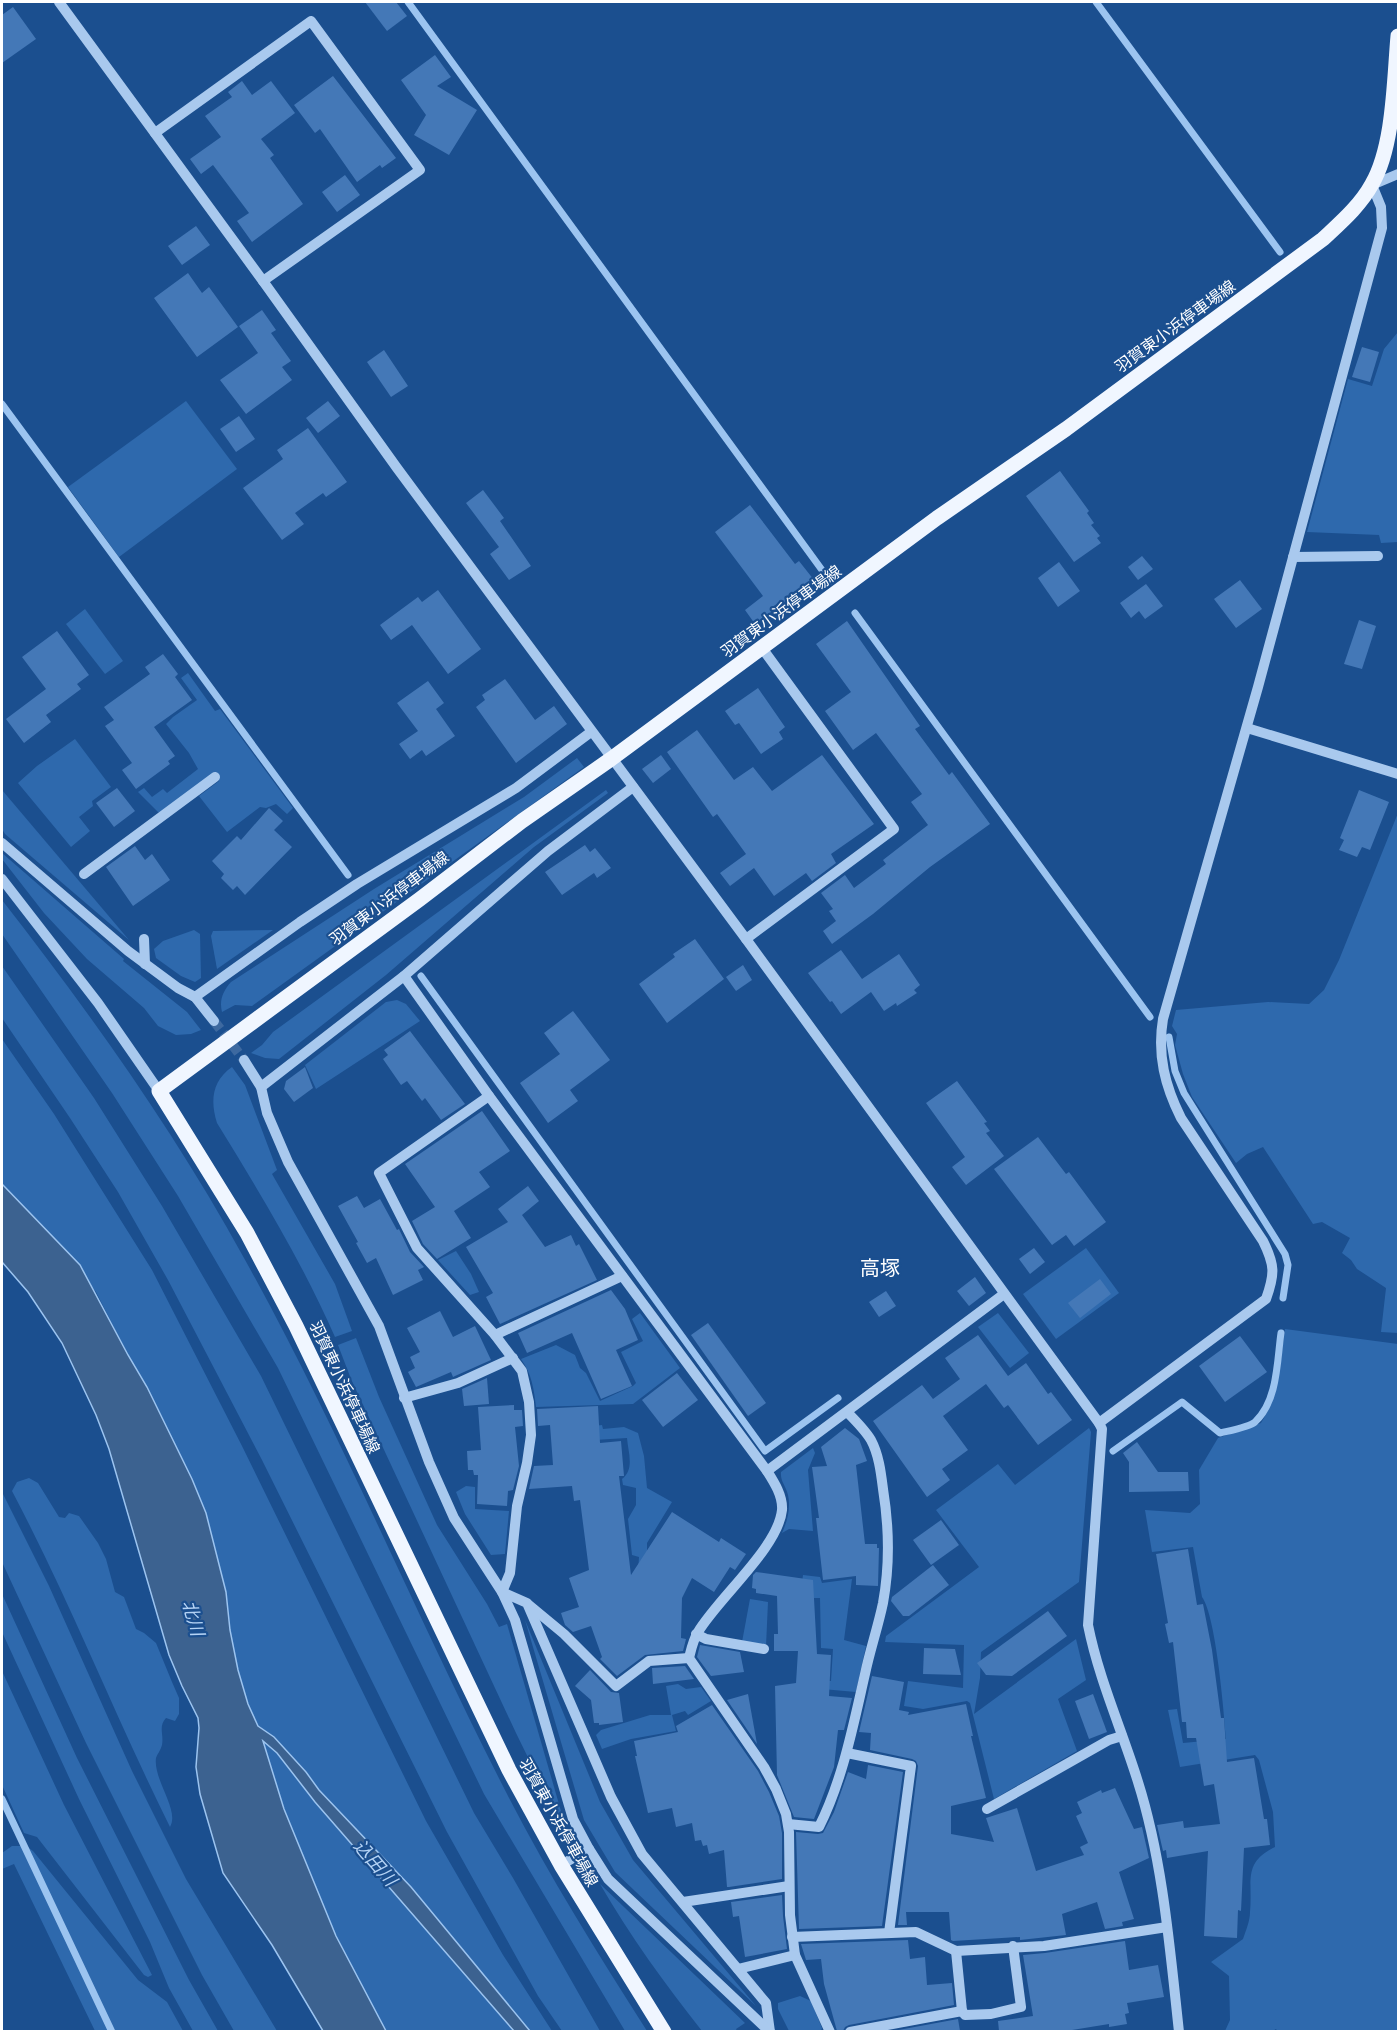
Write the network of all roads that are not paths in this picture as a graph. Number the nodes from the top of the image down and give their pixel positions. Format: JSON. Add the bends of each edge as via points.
{"nodes":[{"id":1,"x":59,"y":2,"type":"edge"},
{"id":2,"x":1398,"y":36,"type":"edge"},
{"id":3,"x":155,"y":133,"type":"junction"},
{"id":4,"x":1398,"y":174,"type":"edge"},
{"id":5,"x":1372,"y":185,"type":"junction"},
{"id":6,"x":263,"y":281,"type":"junction"},
{"id":7,"x":1293,"y":556,"type":"junction"},
{"id":8,"x":1378,"y":556,"type":"dead end"},
{"id":9,"x":762,"y":648,"type":"junction"},
{"id":10,"x":1247,"y":728,"type":"junction"},
{"id":11,"x":591,"y":732,"type":"junction"},
{"id":12,"x":611,"y":759,"type":"junction"},
{"id":13,"x":1398,"y":774,"type":"edge"},
{"id":14,"x":215,"y":777,"type":"dead end"},
{"id":15,"x":633,"y":788,"type":"junction"},
{"id":16,"x":2,"y":843,"type":"edge"},
{"id":17,"x":84,"y":874,"type":"dead end"},
{"id":18,"x":2,"y":879,"type":"edge"},
{"id":19,"x":144,"y":939,"type":"dead end"},
{"id":20,"x":746,"y":939,"type":"junction"},
{"id":21,"x":145,"y":964,"type":"junction"},
{"id":22,"x":404,"y":976,"type":"junction"},
{"id":23,"x":195,"y":997,"type":"junction"},
{"id":24,"x":214,"y":1021,"type":"tunnel mouth"},
{"id":25,"x":244,"y":1060,"type":"tunnel mouth"},
{"id":26,"x":261,"y":1087,"type":"junction"},
{"id":27,"x":159,"y":1091,"type":"junction"},
{"id":28,"x":489,"y":1096,"type":"junction"},
{"id":29,"x":622,"y":1275,"type":"junction"},
{"id":30,"x":1004,"y":1294,"type":"junction"},
{"id":31,"x":495,"y":1335,"type":"junction"},
{"id":32,"x":513,"y":1358,"type":"junction"},
{"id":33,"x":404,"y":1398,"type":"junction"},
{"id":34,"x":847,"y":1412,"type":"junction"},
{"id":35,"x":1099,"y":1423,"type":"junction"},
{"id":36,"x":766,"y":1471,"type":"junction"},
{"id":37,"x":502,"y":1592,"type":"junction"},
{"id":38,"x":527,"y":1603,"type":"junction"},
{"id":39,"x":696,"y":1634,"type":"junction"},
{"id":40,"x":764,"y":1649,"type":"dead end"},
{"id":41,"x":689,"y":1658,"type":"junction"},
{"id":42,"x":1122,"y":1736,"type":"junction"},
{"id":43,"x":847,"y":1753,"type":"junction"},
{"id":44,"x":987,"y":1809,"type":"dead end"},
{"id":45,"x":788,"y":1824,"type":"junction"},
{"id":46,"x":589,"y":1849,"type":"junction"},
{"id":47,"x":561,"y":1865,"type":"junction"},
{"id":48,"x":789,"y":1886,"type":"junction"},
{"id":49,"x":683,"y":1902,"type":"junction"},
{"id":50,"x":1167,"y":1927,"type":"junction"},
{"id":51,"x":889,"y":1933,"type":"junction"},
{"id":52,"x":792,"y":1937,"type":"junction"},
{"id":53,"x":1013,"y":1946,"type":"junction"},
{"id":54,"x":956,"y":1951,"type":"junction"},
{"id":55,"x":795,"y":1955,"type":"junction"},
{"id":56,"x":738,"y":1969,"type":"junction"},
{"id":57,"x":962,"y":2011,"type":"junction"},
{"id":58,"x":664,"y":2031,"type":"edge"},
{"id":59,"x":770,"y":2031,"type":"edge"},
{"id":60,"x":830,"y":2031,"type":"edge"},
{"id":61,"x":850,"y":2031,"type":"edge"},
{"id":62,"x":1179,"y":2031,"type":"edge"}],
"edges":[{"from":1,"to":3,"type":"street"},
{"from":2,"to":5,"type":"main road","name":"羽賀東小浜停車場線","via":[[1388,139]]},
{"from":3,"to":6,"type":"street"},
{"from":3,"to":6,"type":"street","via":[[311,21],[413,160],[420,170]]},
{"from":4,"to":5,"type":"street"},
{"from":5,"to":7,"type":"street","via":[[1381,207],[1382,228]]},
{"from":5,"to":9,"type":"main road","name":"羽賀東小浜停車場線","via":[[1323,239]]},
{"from":6,"to":11,"type":"street"},
{"from":7,"to":8,"type":"street"},
{"from":7,"to":10,"type":"street"},
{"from":9,"to":12,"type":"main road","name":"羽賀東小浜停車場線"},
{"from":9,"to":20,"type":"street","via":[[894,829]]},
{"from":10,"to":13,"type":"street"},
{"from":10,"to":35,"type":"street","via":[[1160,1040],[1171,1097],[1181,1118],[1263,1241],[1271,1258],[1273,1277],[1266,1299]]},
{"from":11,"to":12,"type":"street"},
{"from":11,"to":23,"type":"street","via":[[516,788],[357,884]]},
{"from":12,"to":15,"type":"street"},
{"from":12,"to":27,"type":"main road","name":"羽賀東小浜停車場線"},
{"from":14,"to":17,"type":"street"},
{"from":15,"to":20,"type":"street"},
{"from":15,"to":22,"type":"street","via":[[548,851]]},
{"from":16,"to":21,"type":"street"},
{"from":18,"to":27,"type":"street","via":[[98,1003]]},
{"from":19,"to":21,"type":"street"},
{"from":20,"to":30,"type":"street"},
{"from":21,"to":23,"type":"street"},
{"from":22,"to":26,"type":"street"},
{"from":22,"to":28,"type":"street"},
{"from":23,"to":24,"type":"street"},
{"from":25,"to":26,"type":"street"},
{"from":26,"to":33,"type":"street","via":[[267,1113],[288,1162],[380,1326]]},
{"from":27,"to":47,"type":"main road","name":"羽賀東小浜停車場線","via":[[285,1305],[504,1760]]},
{"from":28,"to":29,"type":"street"},
{"from":28,"to":31,"type":"street","via":[[379,1173],[417,1248]]},
{"from":29,"to":31,"type":"street"},
{"from":29,"to":36,"type":"street"},
{"from":30,"to":34,"type":"street"},
{"from":30,"to":35,"type":"street"},
{"from":31,"to":32,"type":"street"},
{"from":32,"to":33,"type":"street","via":[[458,1383]]},
{"from":32,"to":37,"type":"street","via":[[522,1371],[531,1435],[517,1506],[510,1574]]},
{"from":33,"to":37,"type":"street","via":[[454,1518]]},
{"from":34,"to":36,"type":"street"},
{"from":34,"to":43,"type":"street","via":[[876,1452],[888,1522],[883,1603]]},
{"from":35,"to":42,"type":"street","via":[[1102,1429],[1088,1625],[1094,1656]]},
{"from":36,"to":39,"type":"street","via":[[777,1488],[782,1507],[779,1524]]},
{"from":37,"to":38,"type":"street"},
{"from":37,"to":46,"type":"street","via":[[515,1620],[573,1819]]},
{"from":38,"to":41,"type":"street","via":[[616,1686],[649,1660]]},
{"from":38,"to":49,"type":"street","via":[[611,1797],[642,1854]]},
{"from":39,"to":40,"type":"street"},
{"from":39,"to":41,"type":"street"},
{"from":41,"to":45,"type":"street","via":[[764,1767]]},
{"from":42,"to":44,"type":"street"},
{"from":42,"to":50,"type":"street","via":[[1148,1821]]},
{"from":43,"to":45,"type":"street","via":[[819,1827]]},
{"from":43,"to":51,"type":"street","via":[[911,1766]]},
{"from":45,"to":48,"type":"street"},
{"from":46,"to":47,"type":"street"},
{"from":46,"to":59,"type":"street","via":[[609,1879]]},
{"from":47,"to":58,"type":"main road","name":"羽賀東小浜停車場線"},
{"from":48,"to":49,"type":"street"},
{"from":48,"to":52,"type":"street"},
{"from":49,"to":56,"type":"street"},
{"from":50,"to":53,"type":"street","via":[[1044,1946]]},
{"from":50,"to":62,"type":"street"},
{"from":51,"to":52,"type":"street"},
{"from":51,"to":54,"type":"street","via":[[916,1932]]},
{"from":52,"to":55,"type":"street"},
{"from":53,"to":54,"type":"street"},
{"from":53,"to":57,"type":"street","via":[[1021,2007],[992,2014],[965,2015]]},
{"from":54,"to":57,"type":"street"},
{"from":55,"to":56,"type":"street"},
{"from":55,"to":60,"type":"street"},
{"from":56,"to":59,"type":"street","via":[[765,2003]]},
{"from":57,"to":61,"type":"street"}]}
